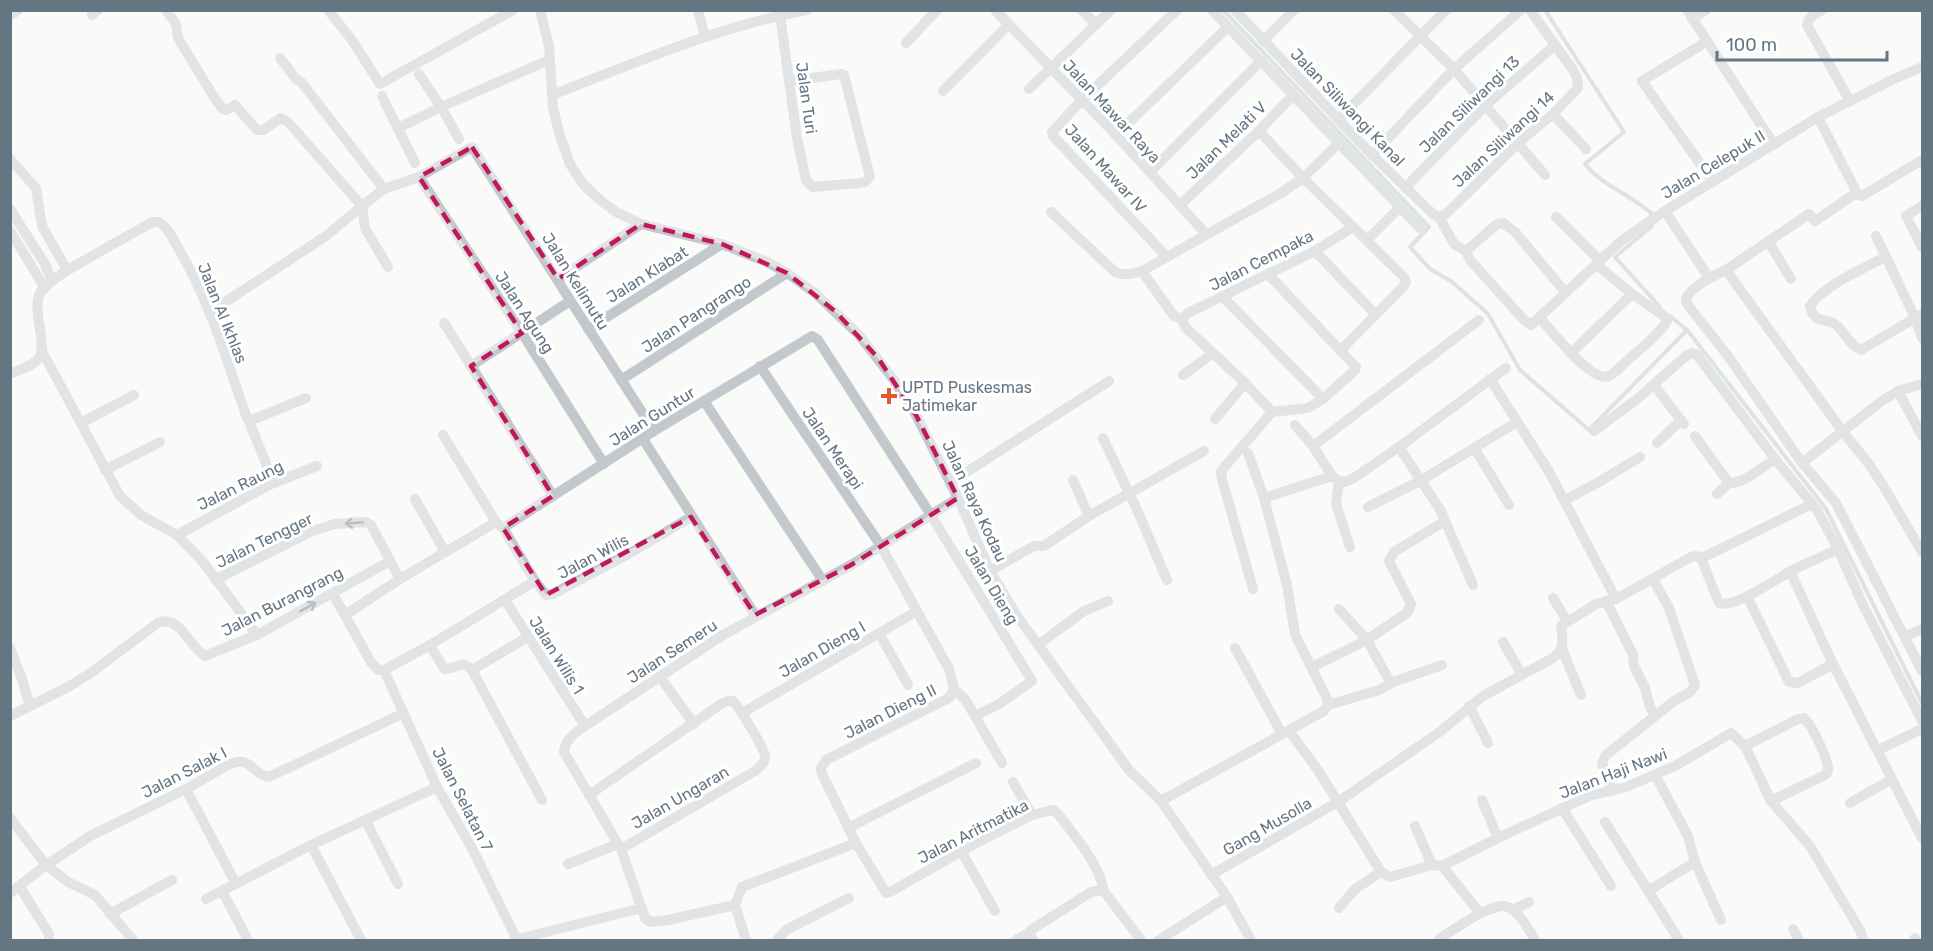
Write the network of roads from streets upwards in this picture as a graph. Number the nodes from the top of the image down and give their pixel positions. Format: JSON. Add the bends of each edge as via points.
{"nodes":[{"id":1,"x":18,"y":10,"type":"edge"},
{"id":2,"x":166,"y":10,"type":"edge"},
{"id":3,"x":328,"y":10,"type":"edge"},
{"id":4,"x":513,"y":10,"type":"edge"},
{"id":5,"x":540,"y":10,"type":"edge"},
{"id":6,"x":698,"y":10,"type":"edge"},
{"id":7,"x":807,"y":10,"type":"edge"},
{"id":8,"x":937,"y":10,"type":"edge"},
{"id":9,"x":995,"y":10,"type":"edge"},
{"id":10,"x":1082,"y":10,"type":"edge"},
{"id":11,"x":1111,"y":10,"type":"edge"},
{"id":12,"x":1177,"y":10,"type":"edge"},
{"id":13,"x":1212,"y":10,"type":"edge"},
{"id":14,"x":1234,"y":10,"type":"edge"},
{"id":15,"x":1294,"y":10,"type":"edge"},
{"id":16,"x":1394,"y":10,"type":"edge"},
{"id":17,"x":1446,"y":10,"type":"edge"},
{"id":18,"x":1521,"y":10,"type":"edge"},
{"id":19,"x":1530,"y":10,"type":"edge"},
{"id":20,"x":1706,"y":10,"type":"edge"},
{"id":21,"x":1822,"y":10,"type":"edge"},
{"id":22,"x":773,"y":15,"type":"edge"},
{"id":23,"x":1689,"y":15,"type":"edge"},
{"id":24,"x":10,"y":16,"type":"edge"},
{"id":25,"x":1008,"y":25,"type":"junction"},
{"id":26,"x":1096,"y":25,"type":"junction"},
{"id":27,"x":1228,"y":27,"type":"junction"},
{"id":28,"x":1420,"y":35,"type":"junction"},
{"id":29,"x":705,"y":37,"type":"junction"},
{"id":30,"x":1263,"y":41,"type":"junction"},
{"id":31,"x":1706,"y":42,"type":"junction"},
{"id":32,"x":906,"y":43,"type":"dead end"},
{"id":33,"x":1555,"y":45,"type":"junction"},
{"id":34,"x":280,"y":58,"type":"dead end"},
{"id":35,"x":549,"y":60,"type":"junction"},
{"id":36,"x":1261,"y":61,"type":"junction"},
{"id":37,"x":1051,"y":68,"type":"junction"},
{"id":38,"x":1454,"y":69,"type":"junction"},
{"id":39,"x":1921,"y":72,"type":"edge"},
{"id":40,"x":419,"y":74,"type":"dead end"},
{"id":41,"x":790,"y":81,"type":"junction"},
{"id":42,"x":1029,"y":89,"type":"dead end"},
{"id":43,"x":943,"y":90,"type":"dead end"},
{"id":44,"x":552,"y":95,"type":"junction"},
{"id":45,"x":382,"y":96,"type":"dead end"},
{"id":46,"x":1293,"y":96,"type":"junction"},
{"id":47,"x":1082,"y":100,"type":"junction"},
{"id":48,"x":1850,"y":101,"type":"junction"},
{"id":49,"x":1486,"y":105,"type":"junction"},
{"id":50,"x":441,"y":107,"type":"junction"},
{"id":51,"x":1552,"y":114,"type":"junction"},
{"id":52,"x":1818,"y":117,"type":"junction"},
{"id":53,"x":1338,"y":120,"type":"junction"},
{"id":54,"x":398,"y":128,"type":"junction"},
{"id":55,"x":1259,"y":131,"type":"junction"},
{"id":56,"x":1116,"y":135,"type":"junction"},
{"id":57,"x":459,"y":139,"type":"dead end"},
{"id":58,"x":1339,"y":143,"type":"junction"},
{"id":59,"x":1518,"y":143,"type":"junction"},
{"id":60,"x":1774,"y":145,"type":"junction"},
{"id":61,"x":1586,"y":149,"type":"dead end"},
{"id":62,"x":1372,"y":155,"type":"junction"},
{"id":63,"x":10,"y":159,"type":"edge"},
{"id":64,"x":1923,"y":160,"type":"edge"},
{"id":65,"x":415,"y":163,"type":"dead end"},
{"id":66,"x":14,"y":172,"type":"edge"},
{"id":67,"x":1150,"y":172,"type":"junction"},
{"id":68,"x":1545,"y":175,"type":"dead end"},
{"id":69,"x":419,"y":177,"type":"junction"},
{"id":70,"x":1303,"y":178,"type":"junction"},
{"id":71,"x":1713,"y":182,"type":"junction"},
{"id":72,"x":1405,"y":188,"type":"junction"},
{"id":73,"x":384,"y":189,"type":"junction"},
{"id":74,"x":1856,"y":193,"type":"junction"},
{"id":75,"x":362,"y":206,"type":"junction"},
{"id":76,"x":1180,"y":206,"type":"junction"},
{"id":77,"x":1923,"y":206,"type":"edge"},
{"id":78,"x":1400,"y":207,"type":"junction"},
{"id":79,"x":10,"y":209,"type":"edge"},
{"id":80,"x":1051,"y":212,"type":"dead end"},
{"id":81,"x":1663,"y":212,"type":"junction"},
{"id":82,"x":1442,"y":216,"type":"junction"},
{"id":83,"x":1556,"y":217,"type":"dead end"},
{"id":84,"x":641,"y":224,"type":"junction"},
{"id":85,"x":1353,"y":227,"type":"junction"},
{"id":86,"x":1420,"y":228,"type":"dead end"},
{"id":87,"x":10,"y":231,"type":"edge"},
{"id":88,"x":1206,"y":234,"type":"junction"},
{"id":89,"x":1876,"y":236,"type":"dead end"},
{"id":90,"x":1367,"y":240,"type":"junction"},
{"id":91,"x":1768,"y":241,"type":"junction"},
{"id":92,"x":722,"y":244,"type":"junction"},
{"id":93,"x":1923,"y":247,"type":"edge"},
{"id":94,"x":1315,"y":251,"type":"junction"},
{"id":95,"x":1466,"y":251,"type":"junction"},
{"id":96,"x":1166,"y":256,"type":"junction"},
{"id":97,"x":1885,"y":257,"type":"junction"},
{"id":98,"x":1598,"y":263,"type":"junction"},
{"id":99,"x":388,"y":267,"type":"dead end"},
{"id":100,"x":67,"y":270,"type":"junction"},
{"id":101,"x":1726,"y":270,"type":"junction"},
{"id":102,"x":1142,"y":271,"type":"junction"},
{"id":103,"x":787,"y":273,"type":"junction"},
{"id":104,"x":1268,"y":274,"type":"junction"},
{"id":105,"x":1709,"y":278,"type":"junction"},
{"id":106,"x":558,"y":279,"type":"junction"},
{"id":107,"x":1791,"y":279,"type":"dead end"},
{"id":108,"x":49,"y":284,"type":"junction"},
{"id":109,"x":1566,"y":293,"type":"junction"},
{"id":110,"x":1632,"y":294,"type":"junction"},
{"id":111,"x":1223,"y":297,"type":"junction"},
{"id":112,"x":570,"y":301,"type":"junction"},
{"id":113,"x":210,"y":312,"type":"junction"},
{"id":114,"x":1375,"y":314,"type":"junction"},
{"id":115,"x":1919,"y":316,"type":"edge"},
{"id":116,"x":1540,"y":318,"type":"junction"},
{"id":117,"x":1182,"y":319,"type":"junction"},
{"id":118,"x":1479,"y":320,"type":"dead end"},
{"id":119,"x":444,"y":323,"type":"dead end"},
{"id":120,"x":588,"y":329,"type":"junction"},
{"id":121,"x":522,"y":333,"type":"junction"},
{"id":122,"x":1923,"y":338,"type":"edge"},
{"id":123,"x":818,"y":340,"type":"joint"},
{"id":124,"x":42,"y":351,"type":"junction"},
{"id":125,"x":1340,"y":351,"type":"junction"},
{"id":126,"x":1213,"y":353,"type":"junction"},
{"id":127,"x":1571,"y":353,"type":"junction"},
{"id":128,"x":471,"y":366,"type":"junction"},
{"id":129,"x":760,"y":366,"type":"junction"},
{"id":130,"x":1506,"y":368,"type":"dead end"},
{"id":131,"x":10,"y":374,"type":"edge"},
{"id":132,"x":1183,"y":375,"type":"dead end"},
{"id":133,"x":1490,"y":379,"type":"junction"},
{"id":134,"x":621,"y":380,"type":"junction"},
{"id":135,"x":1109,"y":381,"type":"dead end"},
{"id":136,"x":1245,"y":383,"type":"junction"},
{"id":137,"x":1923,"y":384,"type":"edge"},
{"id":138,"x":1654,"y":385,"type":"junction"},
{"id":139,"x":1898,"y":391,"type":"junction"},
{"id":140,"x":134,"y":395,"type":"dead end"},
{"id":141,"x":306,"y":398,"type":"dead end"},
{"id":142,"x":1323,"y":399,"type":"junction"},
{"id":143,"x":704,"y":401,"type":"junction"},
{"id":144,"x":1272,"y":412,"type":"junction"},
{"id":145,"x":248,"y":419,"type":"junction"},
{"id":146,"x":1215,"y":419,"type":"dead end"},
{"id":147,"x":1518,"y":422,"type":"junction"},
{"id":148,"x":81,"y":423,"type":"junction"},
{"id":149,"x":1295,"y":425,"type":"dead end"},
{"id":150,"x":654,"y":431,"type":"junction"},
{"id":151,"x":1594,"y":431,"type":"dead end"},
{"id":152,"x":1843,"y":432,"type":"junction"},
{"id":153,"x":443,"y":435,"type":"dead end"},
{"id":154,"x":1695,"y":436,"type":"dead end"},
{"id":155,"x":1923,"y":436,"type":"edge"},
{"id":156,"x":1102,"y":438,"type":"dead end"},
{"id":157,"x":643,"y":439,"type":"junction"},
{"id":158,"x":160,"y":442,"type":"dead end"},
{"id":159,"x":1657,"y":443,"type":"dead end"},
{"id":160,"x":1313,"y":446,"type":"junction"},
{"id":161,"x":1399,"y":447,"type":"junction"},
{"id":162,"x":1475,"y":449,"type":"junction"},
{"id":163,"x":1204,"y":451,"type":"dead end"},
{"id":164,"x":1248,"y":453,"type":"dead end"},
{"id":165,"x":1640,"y":457,"type":"dead end"},
{"id":166,"x":1774,"y":459,"type":"junction"},
{"id":167,"x":1803,"y":463,"type":"junction"},
{"id":168,"x":604,"y":464,"type":"junction"},
{"id":169,"x":317,"y":466,"type":"dead end"},
{"id":170,"x":105,"y":470,"type":"junction"},
{"id":171,"x":1336,"y":479,"type":"junction"},
{"id":172,"x":1073,"y":480,"type":"dead end"},
{"id":173,"x":1420,"y":481,"type":"junction"},
{"id":174,"x":951,"y":482,"type":"junction"},
{"id":175,"x":274,"y":483,"type":"junction"},
{"id":176,"x":1729,"y":483,"type":"junction"},
{"id":177,"x":1129,"y":494,"type":"junction"},
{"id":178,"x":1717,"y":495,"type":"dead end"},
{"id":179,"x":553,"y":496,"type":"junction"},
{"id":180,"x":958,"y":498,"type":"junction"},
{"id":181,"x":1264,"y":498,"type":"junction"},
{"id":182,"x":415,"y":499,"type":"dead end"},
{"id":183,"x":1564,"y":500,"type":"junction"},
{"id":184,"x":1834,"y":503,"type":"junction"},
{"id":185,"x":1509,"y":506,"type":"dead end"},
{"id":186,"x":1368,"y":507,"type":"dead end"},
{"id":187,"x":1816,"y":508,"type":"junction"},
{"id":188,"x":932,"y":514,"type":"junction"},
{"id":189,"x":1089,"y":516,"type":"junction"},
{"id":190,"x":691,"y":517,"type":"junction"},
{"id":191,"x":1445,"y":520,"type":"junction"},
{"id":192,"x":499,"y":525,"type":"junction"},
{"id":193,"x":177,"y":535,"type":"junction"},
{"id":194,"x":881,"y":546,"type":"junction"},
{"id":195,"x":1350,"y":547,"type":"dead end"},
{"id":196,"x":1838,"y":549,"type":"junction"},
{"id":197,"x":445,"y":552,"type":"junction"},
{"id":198,"x":1923,"y":552,"type":"edge"},
{"id":199,"x":1701,"y":558,"type":"junction"},
{"id":200,"x":390,"y":561,"type":"junction"},
{"id":201,"x":990,"y":571,"type":"junction"},
{"id":202,"x":1790,"y":571,"type":"junction"},
{"id":203,"x":400,"y":579,"type":"junction"},
{"id":204,"x":1653,"y":579,"type":"junction"},
{"id":205,"x":215,"y":580,"type":"junction"},
{"id":206,"x":1167,"y":580,"type":"dead end"},
{"id":207,"x":535,"y":581,"type":"junction"},
{"id":208,"x":823,"y":581,"type":"junction"},
{"id":209,"x":1473,"y":585,"type":"dead end"},
{"id":210,"x":1253,"y":589,"type":"dead end"},
{"id":211,"x":333,"y":594,"type":"junction"},
{"id":212,"x":1746,"y":596,"type":"junction"},
{"id":213,"x":1553,"y":598,"type":"dead end"},
{"id":214,"x":505,"y":600,"type":"junction"},
{"id":215,"x":1611,"y":600,"type":"junction"},
{"id":216,"x":1108,"y":601,"type":"dead end"},
{"id":217,"x":1339,"y":609,"type":"dead end"},
{"id":218,"x":917,"y":611,"type":"junction"},
{"id":219,"x":345,"y":615,"type":"junction"},
{"id":220,"x":755,"y":615,"type":"junction"},
{"id":221,"x":1567,"y":621,"type":"junction"},
{"id":222,"x":1923,"y":629,"type":"edge"},
{"id":223,"x":879,"y":633,"type":"junction"},
{"id":224,"x":257,"y":635,"type":"junction"},
{"id":225,"x":1906,"y":636,"type":"junction"},
{"id":226,"x":528,"y":637,"type":"junction"},
{"id":227,"x":1367,"y":640,"type":"junction"},
{"id":228,"x":1503,"y":642,"type":"dead end"},
{"id":229,"x":430,"y":645,"type":"junction"},
{"id":230,"x":1038,"y":645,"type":"junction"},
{"id":231,"x":10,"y":648,"type":"edge"},
{"id":232,"x":1235,"y":648,"type":"dead end"},
{"id":233,"x":1562,"y":649,"type":"junction"},
{"id":234,"x":1833,"y":664,"type":"junction"},
{"id":235,"x":1442,"y":665,"type":"dead end"},
{"id":236,"x":1311,"y":668,"type":"junction"},
{"id":237,"x":384,"y":670,"type":"junction"},
{"id":238,"x":472,"y":670,"type":"junction"},
{"id":239,"x":1923,"y":671,"type":"edge"},
{"id":240,"x":1522,"y":675,"type":"junction"},
{"id":241,"x":660,"y":677,"type":"junction"},
{"id":242,"x":1393,"y":682,"type":"junction"},
{"id":243,"x":908,"y":685,"type":"dead end"},
{"id":244,"x":954,"y":688,"type":"junction"},
{"id":245,"x":1581,"y":695,"type":"dead end"},
{"id":246,"x":1328,"y":705,"type":"junction"},
{"id":247,"x":30,"y":706,"type":"junction"},
{"id":248,"x":1469,"y":706,"type":"junction"},
{"id":249,"x":404,"y":713,"type":"junction"},
{"id":250,"x":742,"y":713,"type":"junction"},
{"id":251,"x":10,"y":716,"type":"edge"},
{"id":252,"x":975,"y":716,"type":"junction"},
{"id":253,"x":1655,"y":716,"type":"junction"},
{"id":254,"x":1923,"y":721,"type":"edge"},
{"id":255,"x":694,"y":724,"type":"junction"},
{"id":256,"x":585,"y":726,"type":"junction"},
{"id":257,"x":1923,"y":729,"type":"edge"},
{"id":258,"x":1285,"y":732,"type":"junction"},
{"id":259,"x":1488,"y":743,"type":"dead end"},
{"id":260,"x":1745,"y":746,"type":"junction"},
{"id":261,"x":1878,"y":750,"type":"junction"},
{"id":262,"x":976,"y":763,"type":"dead end"},
{"id":263,"x":1002,"y":764,"type":"dead end"},
{"id":264,"x":1655,"y":775,"type":"junction"},
{"id":265,"x":1892,"y":779,"type":"junction"},
{"id":266,"x":1012,"y":782,"type":"dead end"},
{"id":267,"x":437,"y":787,"type":"junction"},
{"id":268,"x":186,"y":789,"type":"junction"},
{"id":269,"x":1612,"y":791,"type":"junction"},
{"id":270,"x":589,"y":795,"type":"junction"},
{"id":271,"x":542,"y":800,"type":"dead end"},
{"id":272,"x":1482,"y":800,"type":"dead end"},
{"id":273,"x":1161,"y":801,"type":"junction"},
{"id":274,"x":1771,"y":801,"type":"junction"},
{"id":275,"x":1338,"y":802,"type":"junction"},
{"id":276,"x":1850,"y":803,"type":"dead end"},
{"id":277,"x":1562,"y":808,"type":"junction"},
{"id":278,"x":1032,"y":815,"type":"junction"},
{"id":279,"x":10,"y":818,"type":"edge"},
{"id":280,"x":366,"y":821,"type":"junction"},
{"id":281,"x":1605,"y":822,"type":"dead end"},
{"id":282,"x":1415,"y":826,"type":"dead end"},
{"id":283,"x":848,"y":828,"type":"junction"},
{"id":284,"x":1498,"y":838,"type":"junction"},
{"id":285,"x":1923,"y":838,"type":"edge"},
{"id":286,"x":856,"y":843,"type":"junction"},
{"id":287,"x":311,"y":845,"type":"junction"},
{"id":288,"x":619,"y":846,"type":"junction"},
{"id":289,"x":961,"y":851,"type":"junction"},
{"id":290,"x":1695,"y":862,"type":"junction"},
{"id":291,"x":568,"y":864,"type":"dead end"},
{"id":292,"x":46,"y":865,"type":"junction"},
{"id":293,"x":1437,"y":866,"type":"junction"},
{"id":294,"x":1381,"y":872,"type":"junction"},
{"id":295,"x":1211,"y":875,"type":"junction"},
{"id":296,"x":172,"y":880,"type":"dead end"},
{"id":297,"x":236,"y":884,"type":"junction"},
{"id":298,"x":398,"y":884,"type":"dead end"},
{"id":299,"x":1611,"y":886,"type":"dead end"},
{"id":300,"x":15,"y":890,"type":"edge"},
{"id":301,"x":1103,"y":890,"type":"junction"},
{"id":302,"x":222,"y":891,"type":"junction"},
{"id":303,"x":1648,"y":891,"type":"junction"},
{"id":304,"x":886,"y":892,"type":"joint"},
{"id":305,"x":1227,"y":897,"type":"junction"},
{"id":306,"x":849,"y":898,"type":"dead end"},
{"id":307,"x":206,"y":899,"type":"dead end"},
{"id":308,"x":1529,"y":902,"type":"dead end"},
{"id":309,"x":735,"y":905,"type":"junction"},
{"id":310,"x":642,"y":908,"type":"junction"},
{"id":311,"x":1339,"y":909,"type":"dead end"},
{"id":312,"x":1512,"y":910,"type":"junction"},
{"id":313,"x":995,"y":911,"type":"dead end"},
{"id":314,"x":1480,"y":913,"type":"junction"},
{"id":315,"x":110,"y":914,"type":"junction"},
{"id":316,"x":1722,"y":920,"type":"dead end"},
{"id":317,"x":1793,"y":929,"type":"dead end"},
{"id":318,"x":1031,"y":936,"type":"edge"},
{"id":319,"x":1440,"y":938,"type":"dead end"},
{"id":320,"x":781,"y":939,"type":"edge"},
{"id":321,"x":49,"y":940,"type":"edge"},
{"id":322,"x":133,"y":940,"type":"edge"},
{"id":323,"x":248,"y":940,"type":"edge"},
{"id":324,"x":361,"y":940,"type":"edge"},
{"id":325,"x":516,"y":940,"type":"edge"},
{"id":326,"x":746,"y":940,"type":"edge"},
{"id":327,"x":1016,"y":940,"type":"edge"},
{"id":328,"x":1141,"y":940,"type":"edge"},
{"id":329,"x":1159,"y":940,"type":"edge"},
{"id":330,"x":1251,"y":940,"type":"edge"},
{"id":331,"x":1535,"y":940,"type":"edge"},
{"id":332,"x":1679,"y":940,"type":"edge"},
{"id":333,"x":1799,"y":940,"type":"edge"},
{"id":334,"x":1863,"y":940,"type":"edge"}],
"edges":[{"from":1,"to":24,"type":"street"},
{"from":2,"to":75,"type":"street","via":[[176,24],[178,38],[222,108],[236,105],[257,130],[281,118],[288,122]]},
{"from":3,"to":4,"type":"street","via":[[380,84]]},
{"from":5,"to":35,"type":"street","name":"Jalan Raya Kodau"},
{"from":6,"to":29,"type":"street"},
{"from":7,"to":22,"type":"street"},
{"from":8,"to":32,"type":"street"},
{"from":9,"to":25,"type":"street","name":"Jalan Mawar Raya"},
{"from":10,"to":26,"type":"street"},
{"from":11,"to":26,"type":"street"},
{"from":12,"to":47,"type":"street","name":"Jalan Mawar IV"},
{"from":13,"to":27,"type":"street"},
{"from":14,"to":30,"type":"street","name":"Jalan Siliwangi Kanal"},
{"from":15,"to":30,"type":"street"},
{"from":16,"to":28,"type":"street"},
{"from":17,"to":28,"type":"street"},
{"from":18,"to":38,"type":"street"},
{"from":19,"to":33,"type":"street"},
{"from":20,"to":23,"type":"street"},
{"from":21,"to":48,"type":"street","via":[[1807,20],[1807,25]]},
{"from":22,"to":29,"type":"street"},
{"from":22,"to":41,"type":"street","name":"Jalan Turi"},
{"from":23,"to":31,"type":"street"},
{"from":25,"to":37,"type":"street","name":"Jalan Mawar Raya"},
{"from":25,"to":43,"type":"street"},
{"from":26,"to":37,"type":"street"},
{"from":27,"to":36,"type":"street"},
{"from":27,"to":56,"type":"street"},
{"from":28,"to":38,"type":"street"},
{"from":28,"to":53,"type":"street"},
{"from":29,"to":44,"type":"street"},
{"from":30,"to":53,"type":"street","name":"Jalan Siliwangi Kanal"},
{"from":31,"to":60,"type":"street"},
{"from":31,"to":71,"type":"street","via":[[1642,81]]},
{"from":33,"to":49,"type":"street","name":"Jalan Siliwangi 13"},
{"from":33,"to":51,"type":"street","name":"Jalan Siliwangi 14","via":[[1573,70],[1578,88]]},
{"from":34,"to":73,"type":"street"},
{"from":35,"to":44,"type":"street","name":"Jalan Raya Kodau"},
{"from":35,"to":50,"type":"street"},
{"from":36,"to":46,"type":"street"},
{"from":36,"to":67,"type":"street"},
{"from":37,"to":42,"type":"street"},
{"from":37,"to":47,"type":"street","name":"Jalan Mawar Raya"},
{"from":38,"to":49,"type":"street"},
{"from":38,"to":62,"type":"street"},
{"from":39,"to":48,"type":"street","name":"Jalan Celepuk II"},
{"from":40,"to":50,"type":"street"},
{"from":41,"to":41,"type":"street","name":"Jalan Turi","via":[[844,75],[870,177],[865,182],[812,188],[808,184]]},
{"from":44,"to":84,"type":"street","name":"Jalan Raya Kodau","via":[[564,151],[576,175],[601,201]]},
{"from":45,"to":54,"type":"street"},
{"from":46,"to":55,"type":"street","name":"Jalan Melati V"},
{"from":46,"to":58,"type":"street"},
{"from":47,"to":56,"type":"street","name":"Jalan Mawar Raya"},
{"from":47,"to":96,"type":"street","name":"Jalan Mawar IV","via":[[1053,128],[1053,136]]},
{"from":48,"to":52,"type":"street","name":"Jalan Celepuk II"},
{"from":49,"to":59,"type":"street"},
{"from":49,"to":72,"type":"street","name":"Jalan Siliwangi 13"},
{"from":50,"to":54,"type":"street"},
{"from":50,"to":57,"type":"street"},
{"from":51,"to":59,"type":"street","name":"Jalan Siliwangi 14"},
{"from":51,"to":61,"type":"street"},
{"from":52,"to":60,"type":"street","name":"Jalan Celepuk II"},
{"from":52,"to":74,"type":"street"},
{"from":53,"to":62,"type":"street","name":"Jalan Siliwangi Kanal"},
{"from":54,"to":65,"type":"street"},
{"from":55,"to":70,"type":"street"},
{"from":55,"to":76,"type":"street","name":"Jalan Melati V"},
{"from":56,"to":67,"type":"street","name":"Jalan Mawar Raya"},
{"from":58,"to":70,"type":"street"},
{"from":58,"to":78,"type":"street"},
{"from":59,"to":68,"type":"street"},
{"from":59,"to":82,"type":"street","name":"Jalan Siliwangi 14"},
{"from":60,"to":71,"type":"street","name":"Jalan Celepuk II"},
{"from":62,"to":72,"type":"street","name":"Jalan Siliwangi Kanal"},
{"from":63,"to":66,"type":"street"},
{"from":64,"to":74,"type":"street","via":[[1862,196]]},
{"from":66,"to":100,"type":"street","via":[[36,188],[42,226]]},
{"from":67,"to":76,"type":"street","name":"Jalan Mawar Raya"},
{"from":69,"to":73,"type":"street"},
{"from":69,"to":106,"type":"street","name":"Jalan Kelimutu","via":[[472,147]]},
{"from":69,"to":121,"type":"street","name":"Jalan Agung"},
{"from":70,"to":85,"type":"street"},
{"from":70,"to":88,"type":"street"},
{"from":71,"to":81,"type":"street","name":"Jalan Celepuk II"},
{"from":72,"to":82,"type":"street","name":"Jalan Siliwangi Kanal","via":[[1433,214]]},
{"from":73,"to":75,"type":"street"},
{"from":74,"to":91,"type":"street","via":[[1815,221],[1809,214]]},
{"from":75,"to":99,"type":"street","via":[[365,228]]},
{"from":75,"to":113,"type":"street","via":[[326,236]]},
{"from":76,"to":88,"type":"street","name":"Jalan Mawar Raya"},
{"from":77,"to":93,"type":"street","via":[[1906,216]]},
{"from":78,"to":86,"type":"street"},
{"from":78,"to":90,"type":"street"},
{"from":79,"to":108,"type":"street","via":[[45,264]]},
{"from":80,"to":102,"type":"street","via":[[1115,272],[1124,276]]},
{"from":81,"to":98,"type":"street","name":"Jalan Celepuk II","via":[[1621,241]]},
{"from":81,"to":105,"type":"street"},
{"from":82,"to":95,"type":"street","via":[[1454,244]]},
{"from":83,"to":98,"type":"street"},
{"from":84,"to":92,"type":"street","name":"Jalan Raya Kodau"},
{"from":84,"to":106,"type":"street"},
{"from":85,"to":90,"type":"street"},
{"from":85,"to":94,"type":"street","name":"Jalan Cempaka"},
{"from":87,"to":108,"type":"street"},
{"from":88,"to":96,"type":"street"},
{"from":89,"to":97,"type":"street"},
{"from":90,"to":114,"type":"street","via":[[1406,282]]},
{"from":91,"to":101,"type":"street"},
{"from":91,"to":107,"type":"street"},
{"from":92,"to":103,"type":"street","name":"Jalan Raya Kodau"},
{"from":92,"to":120,"type":"street","name":"Jalan Klabat"},
{"from":94,"to":104,"type":"street","name":"Jalan Cempaka"},
{"from":94,"to":114,"type":"street"},
{"from":95,"to":109,"type":"street","via":[[1503,223]]},
{"from":95,"to":116,"type":"street","via":[[1523,319],[1531,325]]},
{"from":96,"to":102,"type":"street"},
{"from":97,"to":115,"type":"street"},
{"from":97,"to":115,"type":"street","via":[[1815,298],[1810,306],[1812,314],[1837,326],[1861,350]]},
{"from":98,"to":109,"type":"street","name":"Jalan Celepuk II"},
{"from":98,"to":110,"type":"street"},
{"from":100,"to":108,"type":"street","name":"Jalan Al Ikhlas"},
{"from":100,"to":113,"type":"street","name":"Jalan Al Ikhlas","via":[[159,222],[196,278]]},
{"from":101,"to":105,"type":"street"},
{"from":101,"to":152,"type":"street"},
{"from":102,"to":117,"type":"street","via":[[1174,316]]},
{"from":103,"to":134,"type":"street","name":"Jalan Pangrango"},
{"from":103,"to":174,"type":"street","name":"Jalan Raya Kodau","via":[[836,312],[878,358],[916,415]]},
{"from":104,"to":111,"type":"street","name":"Jalan Cempaka"},
{"from":104,"to":125,"type":"street"},
{"from":105,"to":167,"type":"street","via":[[1688,295],[1687,304]]},
{"from":106,"to":112,"type":"street","name":"Jalan Kelimutu"},
{"from":108,"to":124,"type":"street","via":[[38,297]]},
{"from":109,"to":116,"type":"street","name":"Jalan Celepuk II"},
{"from":110,"to":127,"type":"street"},
{"from":110,"to":127,"type":"street","via":[[1663,314],[1667,321],[1638,351],[1609,376],[1601,377]]},
{"from":111,"to":117,"type":"street","name":"Jalan Cempaka"},
{"from":111,"to":142,"type":"street"},
{"from":112,"to":120,"type":"street","name":"Jalan Kelimutu"},
{"from":112,"to":121,"type":"street"},
{"from":113,"to":145,"type":"street","name":"Jalan Al Ikhlas"},
{"from":114,"to":125,"type":"street"},
{"from":115,"to":122,"type":"street"},
{"from":116,"to":127,"type":"street"},
{"from":117,"to":126,"type":"street","via":[[1185,327]]},
{"from":118,"to":160,"type":"street"},
{"from":119,"to":128,"type":"street"},
{"from":120,"to":134,"type":"street","name":"Jalan Kelimutu"},
{"from":121,"to":128,"type":"street"},
{"from":121,"to":168,"type":"street","name":"Jalan Agung"},
{"from":123,"to":129,"type":"street","name":"Jalan Guntur","via":[[812,336],[803,340]]},
{"from":123,"to":188,"type":"street","name":"Jalan Dieng"},
{"from":124,"to":131,"type":"street","via":[[34,362]]},
{"from":124,"to":148,"type":"street"},
{"from":125,"to":142,"type":"street","via":[[1355,370]]},
{"from":126,"to":132,"type":"street"},
{"from":126,"to":136,"type":"street"},
{"from":128,"to":179,"type":"street"},
{"from":129,"to":143,"type":"street","name":"Jalan Guntur"},
{"from":129,"to":194,"type":"street","name":"Jalan Merapi"},
{"from":130,"to":133,"type":"street"},
{"from":133,"to":147,"type":"street"},
{"from":133,"to":161,"type":"street"},
{"from":134,"to":150,"type":"street","name":"Jalan Kelimutu"},
{"from":135,"to":174,"type":"street"},
{"from":136,"to":144,"type":"street"},
{"from":136,"to":146,"type":"street"},
{"from":137,"to":139,"type":"street"},
{"from":138,"to":151,"type":"street"},
{"from":138,"to":159,"type":"street","via":[[1682,422]]},
{"from":138,"to":166,"type":"street","via":[[1686,356],[1697,355]]},
{"from":139,"to":152,"type":"street"},
{"from":139,"to":155,"type":"street"},
{"from":140,"to":148,"type":"street"},
{"from":141,"to":145,"type":"street"},
{"from":142,"to":144,"type":"street","via":[[1308,408]]},
{"from":143,"to":150,"type":"street","name":"Jalan Guntur"},
{"from":143,"to":208,"type":"street"},
{"from":144,"to":210,"type":"street","via":[[1221,471]]},
{"from":145,"to":175,"type":"street","name":"Jalan Al Ikhlas"},
{"from":147,"to":162,"type":"street"},
{"from":147,"to":183,"type":"street"},
{"from":148,"to":170,"type":"street"},
{"from":149,"to":160,"type":"street"},
{"from":150,"to":157,"type":"street","name":"Jalan Guntur"},
{"from":152,"to":167,"type":"street"},
{"from":152,"to":198,"type":"street","via":[[1869,464]]},
{"from":153,"to":192,"type":"street","name":"Jalan Wilis"},
{"from":154,"to":176,"type":"street"},
{"from":156,"to":177,"type":"street"},
{"from":157,"to":168,"type":"street","name":"Jalan Guntur"},
{"from":157,"to":190,"type":"street"},
{"from":158,"to":170,"type":"street"},
{"from":160,"to":171,"type":"street"},
{"from":161,"to":171,"type":"street","via":[[1354,478],[1345,482]]},
{"from":161,"to":173,"type":"street"},
{"from":162,"to":173,"type":"street"},
{"from":162,"to":185,"type":"street"},
{"from":163,"to":177,"type":"street"},
{"from":164,"to":181,"type":"street"},
{"from":165,"to":183,"type":"street"},
{"from":166,"to":176,"type":"street","via":[[1740,481]]},
{"from":166,"to":187,"type":"street"},
{"from":167,"to":184,"type":"street"},
{"from":168,"to":179,"type":"street","name":"Jalan Guntur"},
{"from":169,"to":175,"type":"street","name":"Jalan Raung"},
{"from":170,"to":193,"type":"street","via":[[128,506]]},
{"from":171,"to":181,"type":"street"},
{"from":171,"to":195,"type":"street","via":[[1336,504]]},
{"from":172,"to":189,"type":"street"},
{"from":173,"to":186,"type":"street"},
{"from":173,"to":191,"type":"street"},
{"from":174,"to":180,"type":"street","name":"Jalan Raya Kodau"},
{"from":175,"to":193,"type":"street","name":"Jalan Raung"},
{"from":176,"to":178,"type":"street"},
{"from":177,"to":189,"type":"street"},
{"from":177,"to":206,"type":"street"},
{"from":179,"to":192,"type":"street","name":"Jalan Guntur"},
{"from":180,"to":188,"type":"street","name":"Jalan Semeru"},
{"from":180,"to":201,"type":"street","name":"Jalan Raya Kodau"},
{"from":181,"to":236,"type":"street","via":[[1287,585],[1294,634]]},
{"from":182,"to":197,"type":"street"},
{"from":183,"to":215,"type":"street"},
{"from":184,"to":187,"type":"street"},
{"from":184,"to":225,"type":"street"},
{"from":187,"to":196,"type":"street"},
{"from":187,"to":199,"type":"street"},
{"from":188,"to":194,"type":"street","name":"Jalan Semeru"},
{"from":188,"to":252,"type":"street","name":"Jalan Dieng","via":[[1032,681]]},
{"from":189,"to":201,"type":"street","via":[[1044,546],[1034,546]]},
{"from":190,"to":207,"type":"street","name":"Jalan Wilis","via":[[553,594],[546,595]]},
{"from":190,"to":220,"type":"street"},
{"from":191,"to":209,"type":"street"},
{"from":191,"to":227,"type":"street","via":[[1394,552],[1389,561],[1411,604],[1408,612]]},
{"from":192,"to":197,"type":"street","name":"Jalan Guntur"},
{"from":192,"to":207,"type":"street","name":"Jalan Wilis"},
{"from":193,"to":205,"type":"street"},
{"from":194,"to":208,"type":"street","name":"Jalan Semeru"},
{"from":194,"to":218,"type":"street","name":"Jalan Dieng II"},
{"from":196,"to":202,"type":"street"},
{"from":196,"to":254,"type":"street"},
{"from":197,"to":203,"type":"street","name":"Jalan Guntur"},
{"from":199,"to":204,"type":"street","via":[[1691,557]]},
{"from":199,"to":212,"type":"street","via":[[1719,603],[1724,605]]},
{"from":200,"to":203,"type":"street","name":"Jalan Tengger"},
{"from":200,"to":205,"type":"street","name":"Jalan Tengger","one_way":true,"via":[[371,525],[335,524],[310,532]]},
{"from":200,"to":211,"type":"street","name":"Jalan Burangrang"},
{"from":201,"to":230,"type":"street","name":"Jalan Raya Kodau"},
{"from":202,"to":212,"type":"street"},
{"from":202,"to":234,"type":"street"},
{"from":203,"to":219,"type":"street","name":"Jalan Guntur"},
{"from":204,"to":215,"type":"street"},
{"from":204,"to":253,"type":"street","via":[[1668,608],[1695,685]]},
{"from":205,"to":224,"type":"street"},
{"from":207,"to":214,"type":"street"},
{"from":208,"to":220,"type":"street","name":"Jalan Semeru"},
{"from":211,"to":219,"type":"street","name":"Jalan Selatan 7"},
{"from":224,"to":211,"type":"street","name":"Jalan Burangrang","one_way":true},
{"from":212,"to":234,"type":"street","via":[[1790,682],[1798,684]]},
{"from":213,"to":221,"type":"street"},
{"from":214,"to":226,"type":"street","name":"Jalan Wilis 1"},
{"from":214,"to":229,"type":"street"},
{"from":215,"to":221,"type":"street"},
{"from":215,"to":253,"type":"street"},
{"from":216,"to":230,"type":"street","via":[[1084,611]]},
{"from":217,"to":227,"type":"street"},
{"from":218,"to":223,"type":"street","name":"Jalan Dieng I"},
{"from":218,"to":244,"type":"street","name":"Jalan Dieng II","via":[[949,669]]},
{"from":219,"to":237,"type":"street","name":"Jalan Selatan 7","via":[[371,662],[378,670]]},
{"from":220,"to":241,"type":"street","name":"Jalan Semeru"},
{"from":221,"to":233,"type":"street","via":[[1561,626]]},
{"from":222,"to":225,"type":"street"},
{"from":223,"to":243,"type":"street"},
{"from":223,"to":250,"type":"street","name":"Jalan Dieng I"},
{"from":224,"to":247,"type":"street","name":"Jalan Burangrang","via":[[205,656],[178,627],[166,620],[159,622],[92,672]]},
{"from":225,"to":239,"type":"street"},
{"from":226,"to":238,"type":"street"},
{"from":226,"to":256,"type":"street","name":"Jalan Wilis 1"},
{"from":227,"to":236,"type":"street"},
{"from":227,"to":242,"type":"street"},
{"from":228,"to":240,"type":"street"},
{"from":229,"to":237,"type":"street"},
{"from":229,"to":238,"type":"street","via":[[444,669],[461,664]]},
{"from":230,"to":273,"type":"street","name":"Jalan Raya Kodau","via":[[1129,771]]},
{"from":231,"to":247,"type":"street"},
{"from":232,"to":258,"type":"street"},
{"from":233,"to":240,"type":"street","name":"Gang Musolla"},
{"from":233,"to":245,"type":"street"},
{"from":234,"to":261,"type":"street"},
{"from":235,"to":242,"type":"street"},
{"from":236,"to":246,"type":"street"},
{"from":237,"to":249,"type":"street","name":"Jalan Selatan 7"},
{"from":238,"to":271,"type":"street"},
{"from":240,"to":248,"type":"street","name":"Gang Musolla"},
{"from":241,"to":255,"type":"street"},
{"from":241,"to":256,"type":"street","name":"Jalan Semeru"},
{"from":242,"to":246,"type":"street"},
{"from":244,"to":252,"type":"street"},
{"from":244,"to":283,"type":"street","name":"Jalan Dieng II","via":[[949,698],[823,763],[822,774]]},
{"from":246,"to":258,"type":"street"},
{"from":247,"to":251,"type":"street","name":"Jalan Burangrang"},
{"from":248,"to":259,"type":"street"},
{"from":248,"to":275,"type":"street","name":"Gang Musolla","via":[[1441,731]]},
{"from":249,"to":267,"type":"street","name":"Jalan Selatan 7"},
{"from":249,"to":268,"type":"street","name":"Jalan Salak I","via":[[269,777],[238,761]]},
{"from":250,"to":255,"type":"street","via":[[733,701],[728,701]]},
{"from":250,"to":288,"type":"street","name":"Jalan Ungaran","via":[[765,755],[764,763]]},
{"from":252,"to":263,"type":"street"},
{"from":253,"to":269,"type":"street","via":[[1603,759]]},
{"from":255,"to":270,"type":"street"},
{"from":256,"to":270,"type":"street","name":"Jalan Semeru","via":[[564,745],[564,752]]},
{"from":257,"to":261,"type":"street"},
{"from":258,"to":273,"type":"street"},
{"from":258,"to":275,"type":"street","via":[[1318,770]]},
{"from":260,"to":264,"type":"street","name":"Jalan Haji Nawi","via":[[1728,733]]},
{"from":260,"to":274,"type":"street"},
{"from":260,"to":274,"type":"street","via":[[1804,718],[1827,761],[1825,774]]},
{"from":261,"to":265,"type":"street"},
{"from":262,"to":283,"type":"street"},
{"from":264,"to":269,"type":"street","name":"Jalan Haji Nawi"},
{"from":264,"to":290,"type":"street","via":[[1688,836]]},
{"from":265,"to":276,"type":"street"},
{"from":265,"to":285,"type":"street"},
{"from":266,"to":278,"type":"street"},
{"from":267,"to":280,"type":"street"},
{"from":267,"to":325,"type":"street","name":"Jalan Selatan 7","via":[[473,850]]},
{"from":268,"to":292,"type":"street","name":"Jalan Salak I","via":[[92,835]]},
{"from":268,"to":297,"type":"street"},
{"from":269,"to":277,"type":"street","name":"Jalan Haji Nawi"},
{"from":270,"to":288,"type":"street","name":"Jalan Semeru"},
{"from":272,"to":284,"type":"street"},
{"from":273,"to":295,"type":"street","name":"Jalan Raya Kodau"},
{"from":274,"to":334,"type":"street","via":[[1810,846],[1862,932]]},
{"from":275,"to":294,"type":"street"},
{"from":275,"to":295,"type":"street","name":"Gang Musolla"},
{"from":277,"to":284,"type":"street","name":"Jalan Haji Nawi"},
{"from":277,"to":299,"type":"street"},
{"from":278,"to":289,"type":"street","name":"Jalan Aritmatika"},
{"from":278,"to":301,"type":"street","name":"Jalan Aritmatika","via":[[1053,810],[1058,813],[1093,863],[1103,881]]},
{"from":279,"to":292,"type":"street"},
{"from":280,"to":287,"type":"street"},
{"from":280,"to":298,"type":"street"},
{"from":281,"to":303,"type":"street"},
{"from":282,"to":293,"type":"street"},
{"from":283,"to":286,"type":"street","name":"Jalan Dieng II"},
{"from":284,"to":293,"type":"street","name":"Jalan Haji Nawi"},
{"from":286,"to":304,"type":"street","name":"Jalan Dieng II"},
{"from":286,"to":309,"type":"street","via":[[742,886]]},
{"from":287,"to":297,"type":"street"},
{"from":287,"to":324,"type":"street"},
{"from":288,"to":291,"type":"street","name":"Jalan Ungaran"},
{"from":288,"to":310,"type":"street","name":"Jalan Semeru"},
{"from":289,"to":304,"type":"street","name":"Jalan Aritmatika"},
{"from":289,"to":313,"type":"street"},
{"from":290,"to":303,"type":"street"},
{"from":290,"to":316,"type":"street"},
{"from":292,"to":300,"type":"street","name":"Jalan Salak I"},
{"from":292,"to":315,"type":"street","via":[[94,895]]},
{"from":293,"to":294,"type":"street","name":"Jalan Haji Nawi","via":[[1390,877]]},
{"from":293,"to":314,"type":"street"},
{"from":294,"to":311,"type":"street","via":[[1355,889]]},
{"from":295,"to":305,"type":"street","name":"Jalan Raya Kodau"},
{"from":296,"to":315,"type":"street"},
{"from":297,"to":302,"type":"street"},
{"from":300,"to":321,"type":"street","via":[[49,934]]},
{"from":301,"to":318,"type":"street","via":[[1091,892],[1061,911]]},
{"from":301,"to":328,"type":"street"},
{"from":302,"to":307,"type":"street"},
{"from":302,"to":323,"type":"street"},
{"from":303,"to":332,"type":"street"},
{"from":305,"to":329,"type":"street"},
{"from":305,"to":330,"type":"street","name":"Jalan Raya Kodau"},
{"from":306,"to":320,"type":"street","via":[[786,930]]},
{"from":308,"to":312,"type":"street"},
{"from":309,"to":310,"type":"street","via":[[657,922],[645,918]]},
{"from":309,"to":326,"type":"street"},
{"from":310,"to":325,"type":"street"},
{"from":312,"to":314,"type":"street","via":[[1501,906]]},
{"from":312,"to":331,"type":"street","via":[[1524,920]]},
{"from":314,"to":319,"type":"street"},
{"from":315,"to":322,"type":"street"},
{"from":317,"to":333,"type":"street"},
{"from":318,"to":327,"type":"street"}]}
